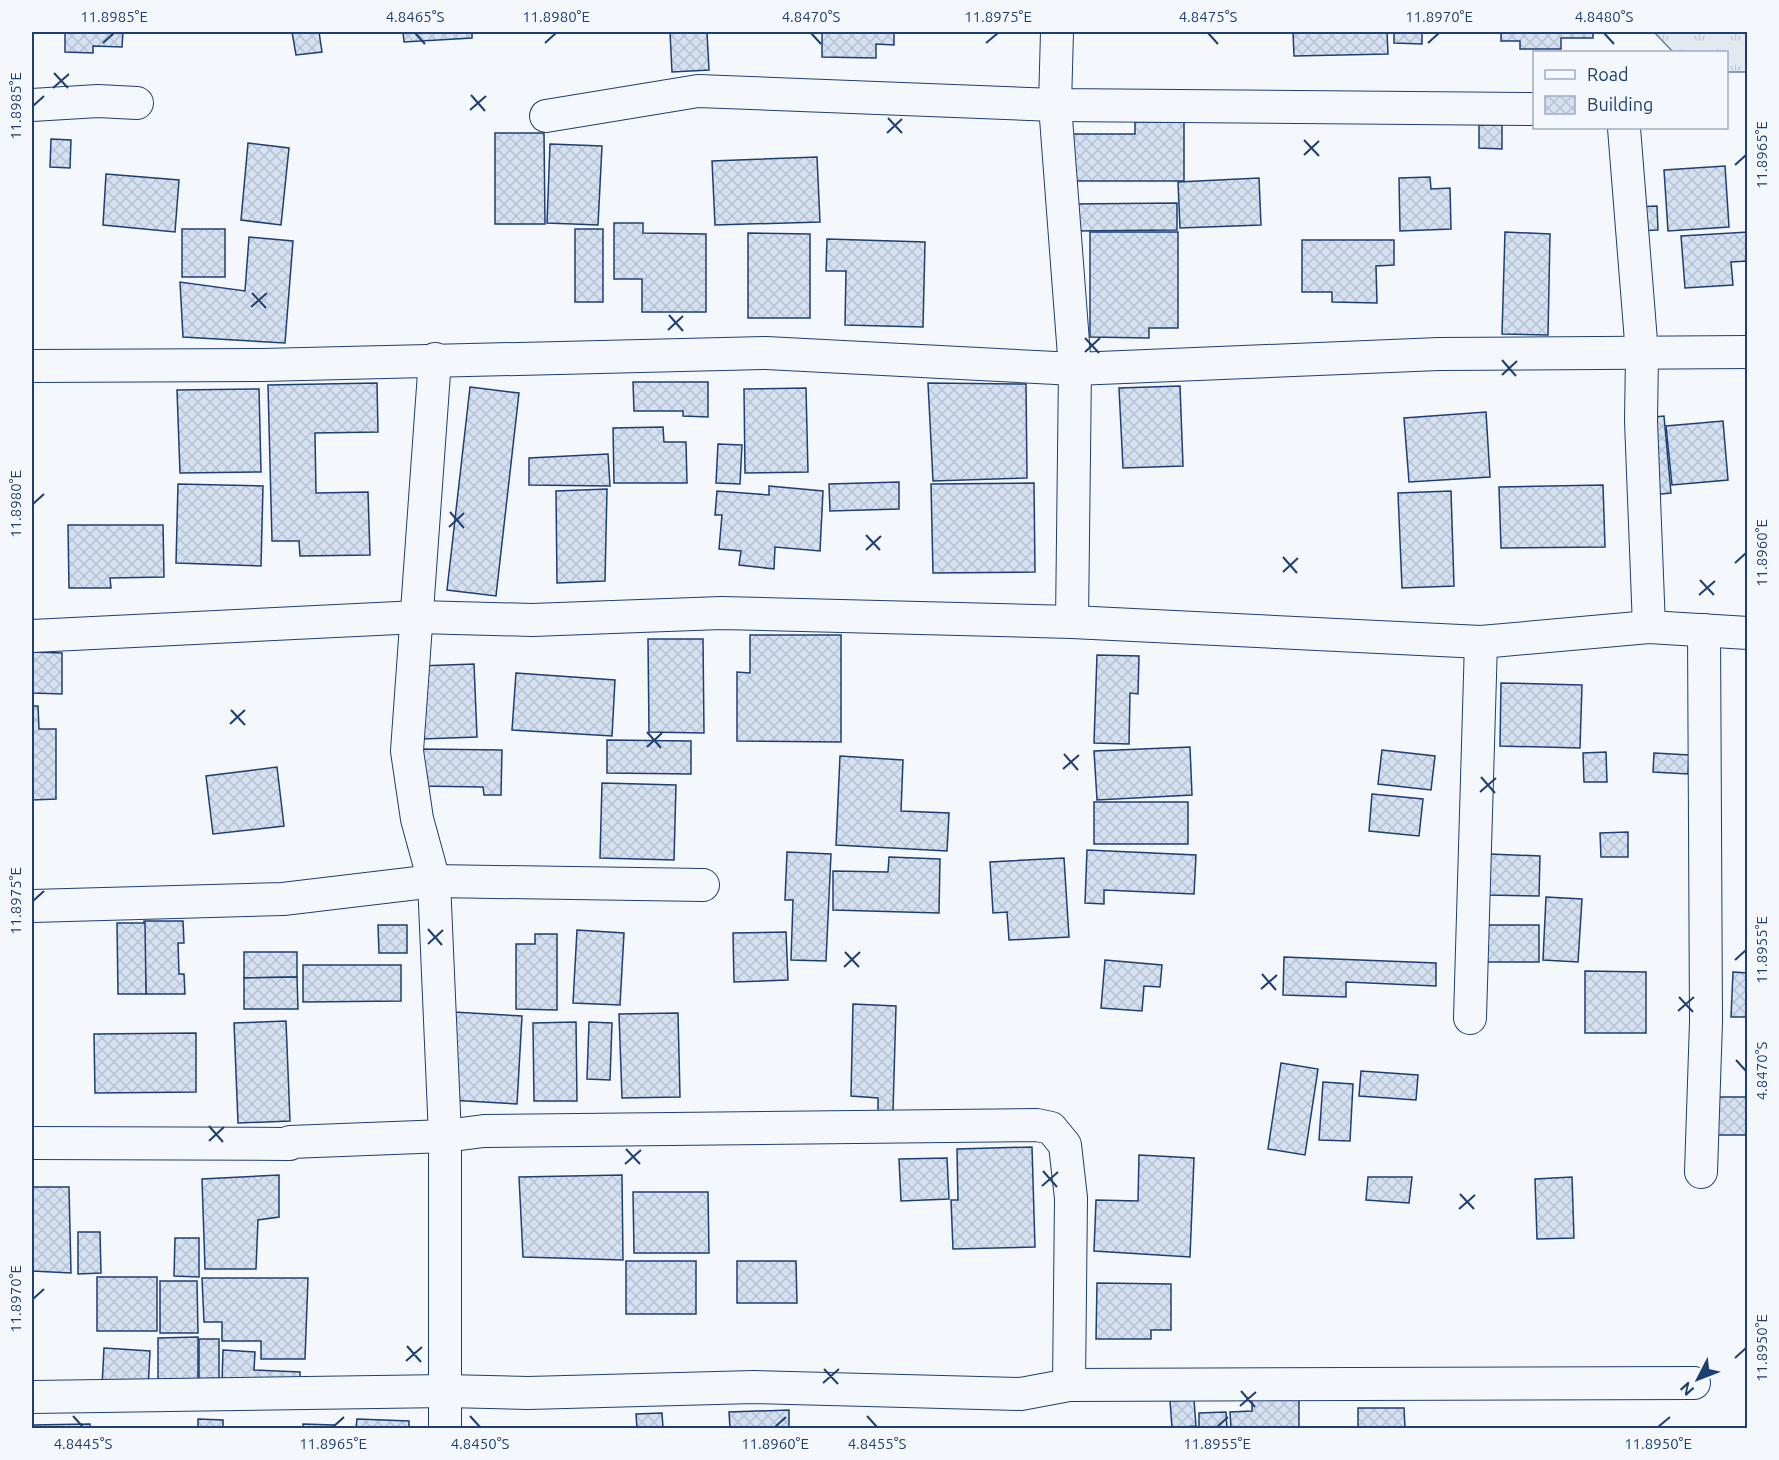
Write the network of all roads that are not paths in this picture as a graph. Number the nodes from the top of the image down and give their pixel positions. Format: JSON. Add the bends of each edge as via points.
{"nodes":[{"id":1,"x":1057,"y":32,"type":"edge"},
{"id":2,"x":137,"y":103,"type":"dead end"},
{"id":3,"x":32,"y":105,"type":"edge"},
{"id":4,"x":1055,"y":105,"type":"junction"},
{"id":5,"x":1533,"y":109,"type":"edge"},
{"id":6,"x":546,"y":116,"type":"dead end"},
{"id":7,"x":1624,"y":129,"type":"edge"},
{"id":8,"x":1748,"y":352,"type":"edge"},
{"id":9,"x":1642,"y":354,"type":"junction"},
{"id":10,"x":435,"y":359,"type":"junction"},
{"id":11,"x":32,"y":366,"type":"edge"},
{"id":12,"x":1075,"y":369,"type":"junction"},
{"id":13,"x":418,"y":617,"type":"junction"},
{"id":14,"x":1072,"y":622,"type":"junction"},
{"id":15,"x":1649,"y":627,"type":"junction"},
{"id":16,"x":1704,"y":630,"type":"junction"},
{"id":17,"x":1748,"y":633,"type":"edge"},
{"id":18,"x":32,"y":636,"type":"edge"},
{"id":19,"x":1481,"y":642,"type":"junction"},
{"id":20,"x":434,"y":881,"type":"junction"},
{"id":21,"x":703,"y":885,"type":"dead end"},
{"id":22,"x":32,"y":906,"type":"edge"},
{"id":23,"x":1470,"y":1018,"type":"dead end"},
{"id":24,"x":444,"y":1136,"type":"junction"},
{"id":25,"x":32,"y":1143,"type":"edge"},
{"id":26,"x":1701,"y":1172,"type":"dead end"},
{"id":27,"x":1694,"y":1383,"type":"dead end"},
{"id":28,"x":1069,"y":1386,"type":"junction"},
{"id":29,"x":446,"y":1391,"type":"junction"},
{"id":30,"x":32,"y":1397,"type":"edge"},
{"id":31,"x":445,"y":1428,"type":"edge"}],
"edges":[{"from":1,"to":4,"type":"street"},
{"from":2,"to":3,"type":"street"},
{"from":4,"to":5,"type":"street"},
{"from":4,"to":6,"type":"street","via":[[698,91]]},
{"from":4,"to":12,"type":"street"},
{"from":7,"to":9,"type":"street"},
{"from":8,"to":9,"type":"street"},
{"from":9,"to":12,"type":"street","via":[[1439,354]]},
{"from":9,"to":15,"type":"street"},
{"from":10,"to":11,"type":"street"},
{"from":10,"to":12,"type":"street","via":[[766,353]]},
{"from":10,"to":13,"type":"street"},
{"from":12,"to":14,"type":"street"},
{"from":13,"to":14,"type":"street","via":[[532,620],[721,613]]},
{"from":13,"to":18,"type":"street"},
{"from":13,"to":20,"type":"street","via":[[407,751],[417,819]]},
{"from":14,"to":19,"type":"street"},
{"from":15,"to":16,"type":"street"},
{"from":15,"to":19,"type":"street"},
{"from":16,"to":17,"type":"street"},
{"from":16,"to":26,"type":"street","via":[[1706,1022]]},
{"from":19,"to":23,"type":"street"},
{"from":20,"to":21,"type":"street"},
{"from":20,"to":22,"type":"street","via":[[283,899]]},
{"from":20,"to":24,"type":"street"},
{"from":24,"to":25,"type":"street","via":[[290,1144]]},
{"from":24,"to":28,"type":"street","via":[[484,1131],[899,1125],[1051,1128],[1065,1145],[1071,1198]]},
{"from":24,"to":29,"type":"street"},
{"from":27,"to":28,"type":"street"},
{"from":28,"to":29,"type":"street","via":[[1021,1394],[754,1387],[528,1393]]},
{"from":29,"to":30,"type":"street"},
{"from":29,"to":31,"type":"street"}]}
